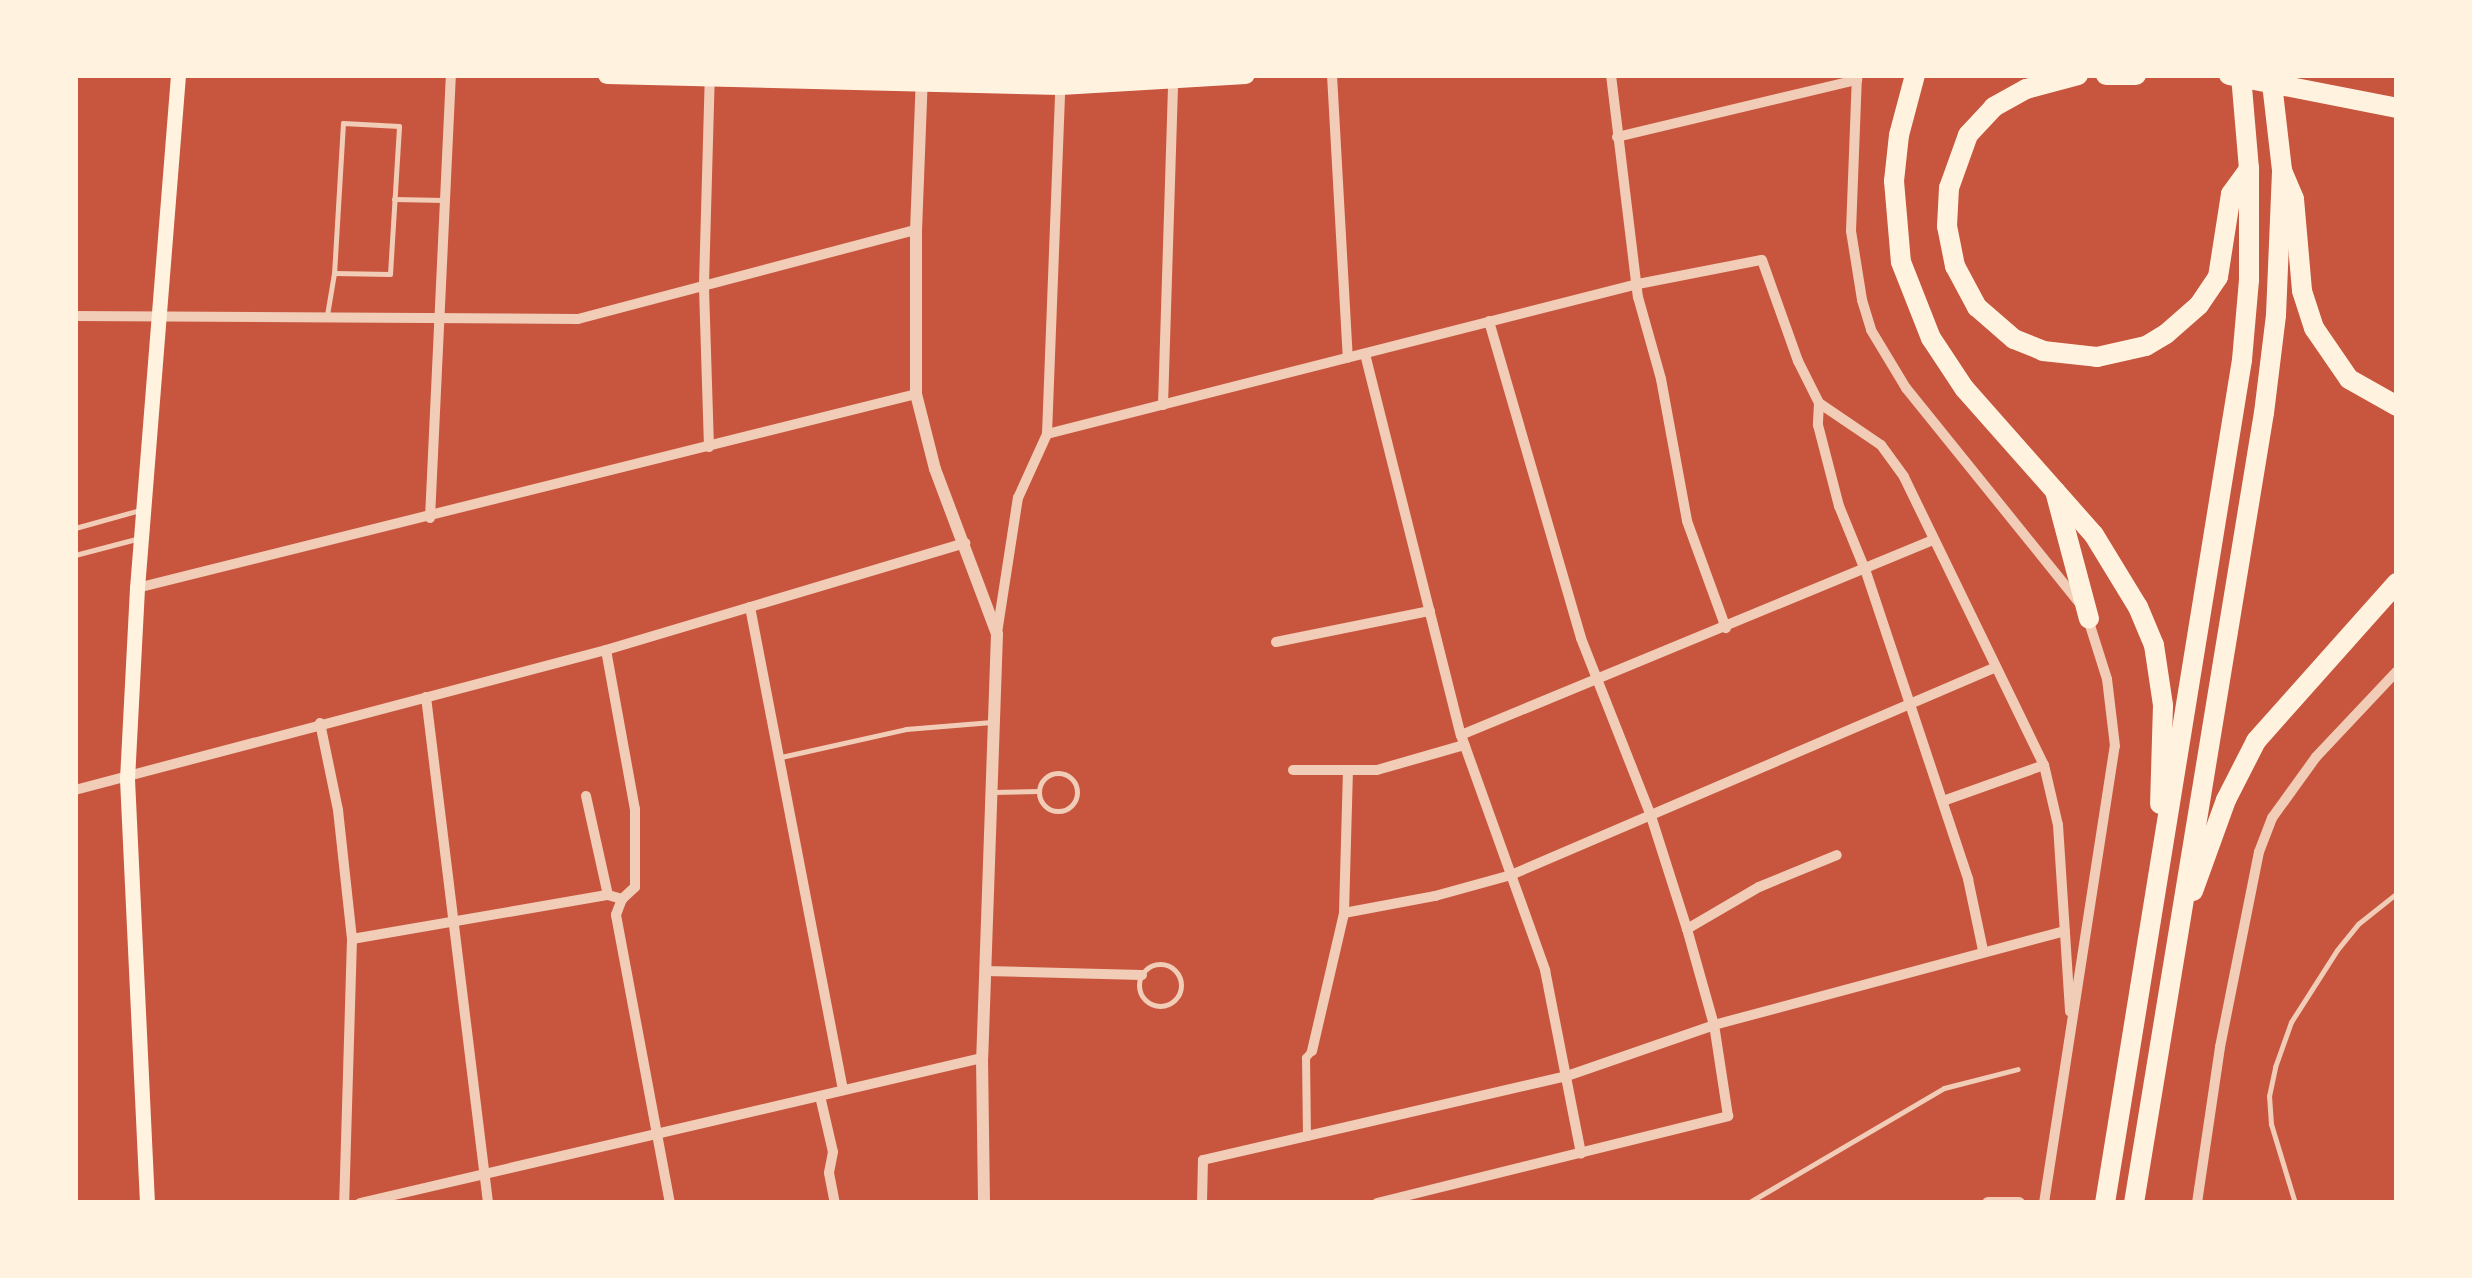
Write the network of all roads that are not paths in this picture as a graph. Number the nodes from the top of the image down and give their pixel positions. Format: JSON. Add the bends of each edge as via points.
{"nodes":[{"id":1,"x":178,"y":75,"type":"edge"},
{"id":2,"x":452,"y":75,"type":"edge"},
{"id":3,"x":607,"y":75,"type":"edge"},
{"id":4,"x":1246,"y":75,"type":"edge"},
{"id":5,"x":1332,"y":75,"type":"edge"},
{"id":6,"x":1611,"y":75,"type":"edge"},
{"id":7,"x":1915,"y":75,"type":"edge"},
{"id":8,"x":2078,"y":75,"type":"edge"},
{"id":9,"x":2106,"y":75,"type":"edge"},
{"id":10,"x":2136,"y":75,"type":"edge"},
{"id":11,"x":2227,"y":75,"type":"edge"},
{"id":12,"x":2241,"y":75,"type":"edge"},
{"id":13,"x":2271,"y":75,"type":"edge"},
{"id":14,"x":710,"y":76,"type":"edge"},
{"id":15,"x":1857,"y":78,"type":"edge"},
{"id":16,"x":1173,"y":79,"type":"junction"},
{"id":17,"x":922,"y":80,"type":"edge"},
{"id":18,"x":1061,"y":80,"type":"edge"},
{"id":19,"x":2397,"y":108,"type":"edge"},
{"id":20,"x":1618,"y":137,"type":"junction"},
{"id":21,"x":2249,"y":169,"type":"junction"},
{"id":22,"x":2282,"y":170,"type":"junction"},
{"id":23,"x":394,"y":199,"type":"junction"},
{"id":24,"x":444,"y":200,"type":"junction"},
{"id":25,"x":916,"y":230,"type":"junction"},
{"id":26,"x":334,"y":272,"type":"junction"},
{"id":27,"x":704,"y":284,"type":"junction"},
{"id":28,"x":1638,"y":284,"type":"junction"},
{"id":29,"x":160,"y":315,"type":"junction"},
{"id":30,"x":327,"y":315,"type":"junction"},
{"id":31,"x":75,"y":316,"type":"edge"},
{"id":32,"x":438,"y":316,"type":"junction"},
{"id":33,"x":1489,"y":321,"type":"junction"},
{"id":34,"x":1365,"y":354,"type":"junction"},
{"id":35,"x":1348,"y":358,"type":"junction"},
{"id":36,"x":916,"y":394,"type":"junction"},
{"id":37,"x":1820,"y":403,"type":"junction"},
{"id":38,"x":1163,"y":405,"type":"junction"},
{"id":39,"x":2397,"y":406,"type":"edge"},
{"id":40,"x":1048,"y":434,"type":"junction"},
{"id":41,"x":709,"y":446,"type":"junction"},
{"id":42,"x":2055,"y":490,"type":"junction"},
{"id":43,"x":143,"y":510,"type":"junction"},
{"id":44,"x":430,"y":518,"type":"junction"},
{"id":45,"x":75,"y":528,"type":"edge"},
{"id":46,"x":141,"y":538,"type":"junction"},
{"id":47,"x":1933,"y":540,"type":"junction"},
{"id":48,"x":965,"y":543,"type":"junction"},
{"id":49,"x":75,"y":554,"type":"edge"},
{"id":50,"x":1866,"y":572,"type":"junction"},
{"id":51,"x":2397,"y":583,"type":"edge"},
{"id":52,"x":137,"y":588,"type":"junction"},
{"id":53,"x":750,"y":608,"type":"junction"},
{"id":54,"x":1430,"y":612,"type":"junction"},
{"id":55,"x":2089,"y":619,"type":"junction"},
{"id":56,"x":1726,"y":628,"type":"junction"},
{"id":57,"x":997,"y":634,"type":"junction"},
{"id":58,"x":1276,"y":642,"type":"dead end"},
{"id":59,"x":606,"y":650,"type":"junction"},
{"id":60,"x":1994,"y":668,"type":"junction"},
{"id":61,"x":2397,"y":671,"type":"edge"},
{"id":62,"x":1596,"y":680,"type":"junction"},
{"id":63,"x":426,"y":697,"type":"junction"},
{"id":64,"x":1908,"y":702,"type":"junction"},
{"id":65,"x":994,"y":721,"type":"junction"},
{"id":66,"x":320,"y":724,"type":"junction"},
{"id":67,"x":1462,"y":740,"type":"junction"},
{"id":68,"x":778,"y":757,"type":"junction"},
{"id":69,"x":2044,"y":764,"type":"junction"},
{"id":70,"x":1293,"y":770,"type":"dead end"},
{"id":71,"x":1348,"y":770,"type":"junction"},
{"id":72,"x":126,"y":779,"type":"junction"},
{"id":73,"x":75,"y":790,"type":"edge"},
{"id":74,"x":1039,"y":790,"type":"junction"},
{"id":75,"x":992,"y":792,"type":"junction"},
{"id":76,"x":586,"y":796,"type":"dead end"},
{"id":77,"x":1943,"y":801,"type":"junction"},
{"id":78,"x":1651,"y":816,"type":"junction"},
{"id":79,"x":2163,"y":840,"type":"junction"},
{"id":80,"x":1837,"y":855,"type":"dead end"},
{"id":81,"x":1511,"y":875,"type":"junction"},
{"id":82,"x":2397,"y":893,"type":"edge"},
{"id":83,"x":608,"y":896,"type":"junction"},
{"id":84,"x":622,"y":900,"type":"junction"},
{"id":85,"x":1344,"y":913,"type":"junction"},
{"id":86,"x":455,"y":921,"type":"junction"},
{"id":87,"x":1687,"y":929,"type":"junction"},
{"id":88,"x":2065,"y":931,"type":"junction"},
{"id":89,"x":352,"y":939,"type":"junction"},
{"id":90,"x":1983,"y":950,"type":"junction"},
{"id":91,"x":2172,"y":950,"type":"junction"},
{"id":92,"x":985,"y":971,"type":"junction"},
{"id":93,"x":1142,"y":975,"type":"junction"},
{"id":94,"x":1714,"y":1025,"type":"junction"},
{"id":95,"x":2071,"y":1028,"type":"junction"},
{"id":96,"x":1312,"y":1051,"type":"joint"},
{"id":97,"x":982,"y":1058,"type":"junction"},
{"id":98,"x":2018,"y":1069,"type":"dead end"},
{"id":99,"x":1566,"y":1076,"type":"junction"},
{"id":100,"x":843,"y":1090,"type":"junction"},
{"id":101,"x":820,"y":1096,"type":"junction"},
{"id":102,"x":656,"y":1136,"type":"junction"},
{"id":103,"x":1307,"y":1136,"type":"junction"},
{"id":104,"x":1581,"y":1153,"type":"junction"},
{"id":105,"x":484,"y":1175,"type":"junction"},
{"id":106,"x":2135,"y":1199,"type":"edge"},
{"id":107,"x":2106,"y":1200,"type":"edge"},
{"id":108,"x":147,"y":1203,"type":"edge"},
{"id":109,"x":344,"y":1203,"type":"edge"},
{"id":110,"x":360,"y":1203,"type":"edge"},
{"id":111,"x":488,"y":1203,"type":"edge"},
{"id":112,"x":670,"y":1203,"type":"edge"},
{"id":113,"x":836,"y":1203,"type":"edge"},
{"id":114,"x":984,"y":1203,"type":"edge"},
{"id":115,"x":1202,"y":1203,"type":"edge"},
{"id":116,"x":1377,"y":1203,"type":"edge"},
{"id":117,"x":1748,"y":1203,"type":"edge"},
{"id":118,"x":1988,"y":1203,"type":"edge"},
{"id":119,"x":2019,"y":1203,"type":"edge"},
{"id":120,"x":2044,"y":1203,"type":"edge"},
{"id":121,"x":2197,"y":1203,"type":"edge"},
{"id":122,"x":2295,"y":1203,"type":"edge"}],
"edges":[{"from":1,"to":29,"type":"main road"},
{"from":2,"to":24,"type":"street"},
{"from":3,"to":14,"type":"main road"},
{"from":4,"to":16,"type":"main road"},
{"from":5,"to":35,"type":"street"},
{"from":6,"to":20,"type":"street"},
{"from":7,"to":42,"type":"highway","via":[[1894,182],[1901,262],[1932,338],[1964,388]]},
{"from":8,"to":21,"type":"highway","via":[[2026,88],[1994,107],[1968,135],[1952,178],[1947,226],[1954,266],[1977,307],[2014,339],[2043,351],[2098,356],[2146,346],[2166,334],[2200,305],[2218,277],[2231,194]]},
{"from":9,"to":10,"type":"highway"},
{"from":11,"to":19,"type":"highway"},
{"from":12,"to":21,"type":"highway"},
{"from":13,"to":22,"type":"highway"},
{"from":14,"to":17,"type":"main road"},
{"from":14,"to":27,"type":"street"},
{"from":15,"to":20,"type":"street"},
{"from":15,"to":55,"type":"street","via":[[1851,231],[1871,330],[1906,388]]},
{"from":16,"to":18,"type":"main road"},
{"from":16,"to":38,"type":"street"},
{"from":17,"to":18,"type":"main road"},
{"from":17,"to":25,"type":"street"},
{"from":18,"to":40,"type":"street"},
{"from":20,"to":28,"type":"street"},
{"from":21,"to":79,"type":"highway","via":[[2249,280],[2232,436]]},
{"from":22,"to":39,"type":"highway","via":[[2294,199],[2302,291],[2314,328],[2349,380]]},
{"from":22,"to":91,"type":"highway","via":[[2264,413]]},
{"from":23,"to":24,"type":"lane"},
{"from":23,"to":26,"type":"lane","via":[[390,274]]},
{"from":23,"to":26,"type":"lane","via":[[399,126],[343,123]]},
{"from":24,"to":32,"type":"street"},
{"from":25,"to":27,"type":"street"},
{"from":25,"to":36,"type":"street"},
{"from":26,"to":30,"type":"lane"},
{"from":27,"to":32,"type":"street","via":[[578,319]]},
{"from":27,"to":41,"type":"street"},
{"from":28,"to":33,"type":"street"},
{"from":28,"to":37,"type":"street","via":[[1762,260]]},
{"from":28,"to":56,"type":"street","via":[[1687,521]]},
{"from":29,"to":30,"type":"street"},
{"from":29,"to":31,"type":"street"},
{"from":29,"to":43,"type":"main road"},
{"from":30,"to":32,"type":"street"},
{"from":32,"to":44,"type":"street"},
{"from":33,"to":34,"type":"street"},
{"from":33,"to":62,"type":"street"},
{"from":34,"to":35,"type":"street"},
{"from":34,"to":54,"type":"street"},
{"from":35,"to":38,"type":"street"},
{"from":36,"to":41,"type":"street"},
{"from":36,"to":48,"type":"street"},
{"from":37,"to":47,"type":"street","via":[[1881,445]]},
{"from":37,"to":50,"type":"street","via":[[1818,426],[1839,506]]},
{"from":38,"to":40,"type":"street"},
{"from":40,"to":57,"type":"street","via":[[1018,498]]},
{"from":41,"to":44,"type":"street"},
{"from":42,"to":55,"type":"highway"},
{"from":42,"to":79,"type":"highway","via":[[2117,568],[2154,645],[2164,705]]},
{"from":43,"to":45,"type":"lane"},
{"from":43,"to":46,"type":"main road"},
{"from":44,"to":52,"type":"street"},
{"from":46,"to":49,"type":"lane"},
{"from":46,"to":52,"type":"main road"},
{"from":47,"to":50,"type":"street"},
{"from":47,"to":60,"type":"street"},
{"from":48,"to":53,"type":"street"},
{"from":48,"to":57,"type":"street"},
{"from":50,"to":56,"type":"street"},
{"from":50,"to":64,"type":"street"},
{"from":51,"to":91,"type":"highway","via":[[2256,741],[2226,800]]},
{"from":52,"to":72,"type":"main road"},
{"from":53,"to":59,"type":"street"},
{"from":53,"to":68,"type":"street"},
{"from":54,"to":58,"type":"street"},
{"from":54,"to":67,"type":"street"},
{"from":55,"to":95,"type":"street","via":[[2107,680],[2115,746]]},
{"from":56,"to":62,"type":"street"},
{"from":57,"to":65,"type":"street"},
{"from":59,"to":63,"type":"street"},
{"from":59,"to":84,"type":"street","via":[[636,809],[635,888]]},
{"from":60,"to":64,"type":"street"},
{"from":60,"to":69,"type":"street"},
{"from":61,"to":121,"type":"street","via":[[2316,757],[2272,818],[2220,1047]]},
{"from":62,"to":67,"type":"street"},
{"from":62,"to":78,"type":"street"},
{"from":63,"to":66,"type":"street"},
{"from":63,"to":86,"type":"street"},
{"from":64,"to":77,"type":"street"},
{"from":64,"to":78,"type":"street"},
{"from":65,"to":68,"type":"lane","via":[[906,729]]},
{"from":65,"to":75,"type":"street"},
{"from":66,"to":72,"type":"street"},
{"from":66,"to":89,"type":"street","via":[[338,810]]},
{"from":67,"to":71,"type":"street","via":[[1398,767]]},
{"from":67,"to":81,"type":"street"},
{"from":68,"to":100,"type":"street"},
{"from":69,"to":77,"type":"street"},
{"from":69,"to":88,"type":"street","via":[[2058,825]]},
{"from":70,"to":71,"type":"street"},
{"from":71,"to":85,"type":"street"},
{"from":72,"to":73,"type":"street"},
{"from":72,"to":108,"type":"main road"},
{"from":74,"to":74,"type":"lane","via":[[1056,811],[1070,806],[1076,794],[1072,780],[1059,773]]},
{"from":74,"to":75,"type":"lane"},
{"from":75,"to":92,"type":"street"},
{"from":76,"to":83,"type":"street"},
{"from":77,"to":90,"type":"street"},
{"from":78,"to":81,"type":"street"},
{"from":78,"to":87,"type":"street"},
{"from":79,"to":107,"type":"highway"},
{"from":80,"to":87,"type":"street","via":[[1759,887]]},
{"from":81,"to":85,"type":"street"},
{"from":81,"to":99,"type":"street","via":[[1545,970]]},
{"from":82,"to":122,"type":"lane","via":[[2337,950],[2292,1022],[2275,1067],[2272,1124]]},
{"from":83,"to":84,"type":"street"},
{"from":83,"to":86,"type":"street"},
{"from":84,"to":102,"type":"street","via":[[616,915]]},
{"from":85,"to":96,"type":"street"},
{"from":86,"to":89,"type":"street"},
{"from":86,"to":105,"type":"street"},
{"from":87,"to":94,"type":"street"},
{"from":88,"to":90,"type":"street"},
{"from":88,"to":95,"type":"street"},
{"from":89,"to":109,"type":"street"},
{"from":90,"to":94,"type":"street"},
{"from":91,"to":106,"type":"highway"},
{"from":92,"to":93,"type":"street"},
{"from":92,"to":97,"type":"street"},
{"from":93,"to":93,"type":"lane","via":[[1140,993],[1152,1005],[1168,1005],[1180,993],[1180,977],[1168,965]]},
{"from":94,"to":99,"type":"street"},
{"from":94,"to":104,"type":"street","via":[[1728,1116]]},
{"from":95,"to":120,"type":"street"},
{"from":96,"to":103,"type":"street","via":[[1306,1058]]},
{"from":97,"to":100,"type":"street"},
{"from":97,"to":114,"type":"street"},
{"from":98,"to":117,"type":"lane","via":[[1944,1088]]},
{"from":99,"to":103,"type":"street"},
{"from":99,"to":104,"type":"street"},
{"from":100,"to":101,"type":"street"},
{"from":101,"to":102,"type":"street"},
{"from":101,"to":113,"type":"street"},
{"from":102,"to":105,"type":"street"},
{"from":102,"to":112,"type":"street"},
{"from":103,"to":115,"type":"street","via":[[1203,1160]]},
{"from":104,"to":116,"type":"street"},
{"from":105,"to":110,"type":"street"},
{"from":105,"to":111,"type":"street"},
{"from":118,"to":119,"type":"street"}]}
